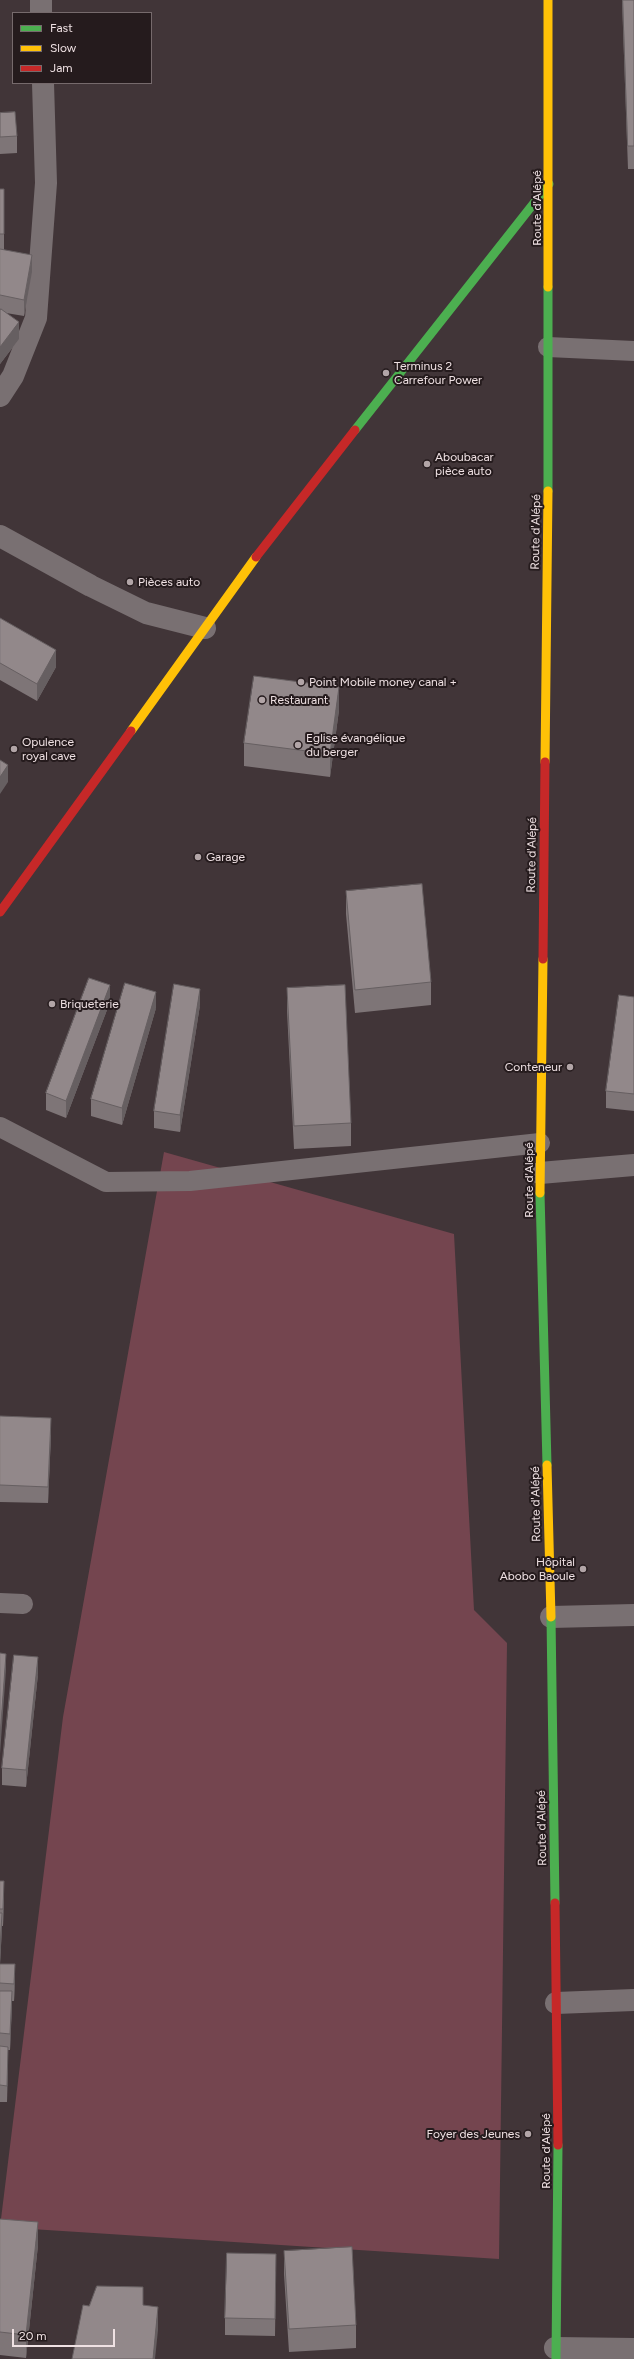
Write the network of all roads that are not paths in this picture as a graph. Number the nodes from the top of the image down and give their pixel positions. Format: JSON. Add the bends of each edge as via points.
{"nodes":[{"id":1,"x":41,"y":0,"type":"edge"},
{"id":2,"x":548,"y":0,"type":"edge"},
{"id":3,"x":42,"y":12,"type":"edge"},
{"id":4,"x":43,"y":84,"type":"edge"},
{"id":5,"x":549,"y":184,"type":"junction"},
{"id":6,"x":548,"y":348,"type":"junction"},
{"id":7,"x":634,"y":352,"type":"edge"},
{"id":8,"x":0,"y":396,"type":"edge"},
{"id":9,"x":0,"y":536,"type":"edge"},
{"id":10,"x":205,"y":628,"type":"junction"},
{"id":11,"x":0,"y":912,"type":"edge"},
{"id":12,"x":0,"y":1127,"type":"edge"},
{"id":13,"x":540,"y":1143,"type":"junction"},
{"id":14,"x":634,"y":1165,"type":"edge"},
{"id":15,"x":540,"y":1173,"type":"junction"},
{"id":16,"x":0,"y":1603,"type":"edge"},
{"id":17,"x":24,"y":1604,"type":"dead end"},
{"id":18,"x":634,"y":1615,"type":"edge"},
{"id":19,"x":551,"y":1617,"type":"junction"},
{"id":20,"x":634,"y":2000,"type":"edge"},
{"id":21,"x":556,"y":2003,"type":"junction"},
{"id":22,"x":634,"y":2349,"type":"edge"},
{"id":23,"x":556,"y":2354,"type":"edge"}],
"edges":[{"from":1,"to":3,"type":"street"},
{"from":2,"to":5,"type":"main road","name":"Route d'Alépé"},
{"from":4,"to":8,"type":"street","via":[[46,183],[36,318],[13,376]]},
{"from":5,"to":6,"type":"main road","name":"Route d'Alépé"},
{"from":5,"to":10,"type":"main road","via":[[271,536]]},
{"from":6,"to":7,"type":"lane"},
{"from":6,"to":13,"type":"main road","name":"Route d'Alépé"},
{"from":9,"to":10,"type":"street","via":[[91,586],[146,612]]},
{"from":10,"to":11,"type":"main road"},
{"from":12,"to":13,"type":"lane","via":[[106,1182],[190,1181]]},
{"from":13,"to":15,"type":"main road","name":"Route d'Alépé"},
{"from":14,"to":15,"type":"street"},
{"from":15,"to":19,"type":"main road","name":"Route d'Alépé"},
{"from":16,"to":17,"type":"lane"},
{"from":18,"to":19,"type":"street"},
{"from":19,"to":21,"type":"main road","name":"Route d'Alépé"},
{"from":20,"to":21,"type":"street"},
{"from":21,"to":23,"type":"main road","name":"Route d'Alépé"},
{"from":22,"to":23,"type":"street"}]}
